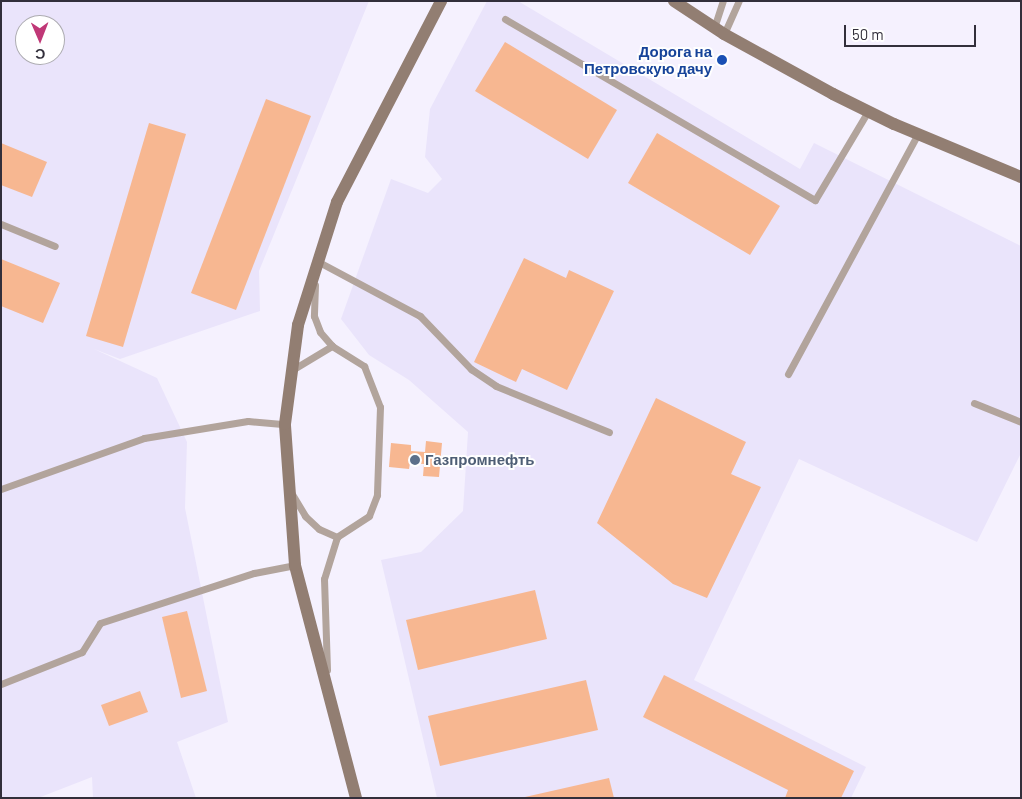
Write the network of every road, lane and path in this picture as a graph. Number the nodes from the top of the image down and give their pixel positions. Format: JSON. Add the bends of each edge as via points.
{"nodes":[{"id":1,"x":441,"y":1,"type":"edge"},
{"id":2,"x":674,"y":1,"type":"edge"},
{"id":3,"x":723,"y":1,"type":"edge"},
{"id":4,"x":739,"y":1,"type":"edge"},
{"id":5,"x":505,"y":19,"type":"dead end"},
{"id":6,"x":719,"y":31,"type":"junction"},
{"id":7,"x":868,"y":111,"type":"junction"},
{"id":8,"x":918,"y":134,"type":"junction"},
{"id":9,"x":1021,"y":177,"type":"edge"},
{"id":10,"x":1,"y":224,"type":"edge"},
{"id":11,"x":55,"y":246,"type":"dead end"},
{"id":12,"x":317,"y":261,"type":"junction"},
{"id":13,"x":332,"y":346,"type":"junction"},
{"id":14,"x":291,"y":372,"type":"junction"},
{"id":15,"x":788,"y":374,"type":"dead end"},
{"id":16,"x":974,"y":403,"type":"dead end"},
{"id":17,"x":1021,"y":422,"type":"edge"},
{"id":18,"x":285,"y":424,"type":"junction"},
{"id":19,"x":609,"y":432,"type":"dead end"},
{"id":20,"x":288,"y":486,"type":"junction"},
{"id":21,"x":1,"y":489,"type":"edge"},
{"id":22,"x":337,"y":537,"type":"junction"},
{"id":23,"x":295,"y":565,"type":"junction"},
{"id":24,"x":1,"y":684,"type":"edge"},
{"id":25,"x":328,"y":695,"type":"junction"},
{"id":26,"x":356,"y":798,"type":"edge"}],
"edges":[{"from":1,"to":12,"type":"main road","via":[[337,202]]},
{"from":2,"to":6,"type":"main road"},
{"from":3,"to":6,"type":"lane"},
{"from":4,"to":6,"type":"lane"},
{"from":5,"to":7,"type":"lane","via":[[815,200]]},
{"from":6,"to":7,"type":"main road"},
{"from":7,"to":8,"type":"main road"},
{"from":8,"to":9,"type":"main road"},
{"from":8,"to":15,"type":"lane"},
{"from":10,"to":11,"type":"lane"},
{"from":12,"to":13,"type":"lane","via":[[314,316],[320,332]]},
{"from":12,"to":14,"type":"main road","via":[[298,325]]},
{"from":12,"to":19,"type":"lane","via":[[420,316],[471,370],[496,386]]},
{"from":13,"to":14,"type":"lane"},
{"from":13,"to":22,"type":"lane","via":[[364,366],[380,407],[377,495],[369,516]]},
{"from":14,"to":18,"type":"main road"},
{"from":16,"to":17,"type":"lane"},
{"from":18,"to":20,"type":"main road"},
{"from":18,"to":21,"type":"lane","via":[[248,422],[144,438]]},
{"from":20,"to":22,"type":"lane","via":[[305,516],[319,529]]},
{"from":20,"to":23,"type":"main road"},
{"from":22,"to":25,"type":"lane","via":[[324,579]]},
{"from":23,"to":24,"type":"lane","via":[[254,573],[100,624],[82,652]]},
{"from":23,"to":25,"type":"main road"},
{"from":25,"to":26,"type":"main road"}]}
